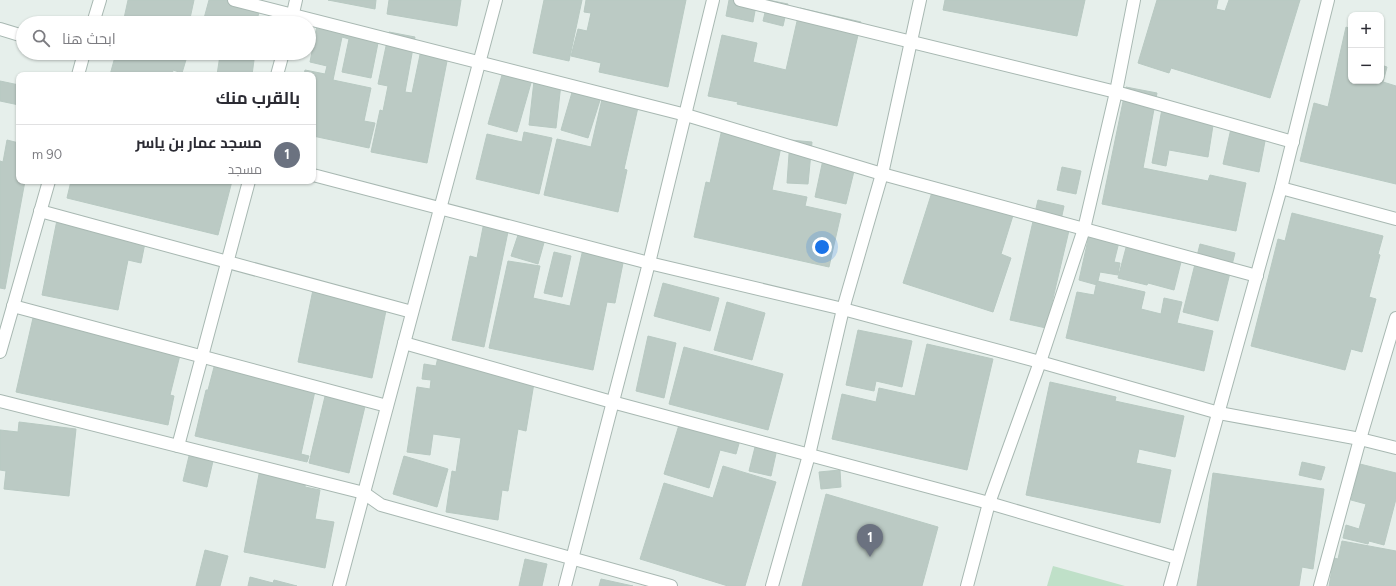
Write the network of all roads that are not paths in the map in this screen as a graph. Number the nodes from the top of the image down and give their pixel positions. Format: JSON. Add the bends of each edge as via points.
{"nodes":[{"id":1,"x":100,"y":0,"type":"edge"},
{"id":2,"x":234,"y":0,"type":"edge"},
{"id":3,"x":296,"y":0,"type":"edge"},
{"id":4,"x":496,"y":0,"type":"edge"},
{"id":5,"x":713,"y":0,"type":"edge"},
{"id":6,"x":740,"y":0,"type":"edge"},
{"id":7,"x":920,"y":0,"type":"edge"},
{"id":8,"x":1134,"y":0,"type":"edge"},
{"id":9,"x":1328,"y":0,"type":"edge"},
{"id":10,"x":95,"y":16,"type":"edge"},
{"id":11,"x":283,"y":16,"type":"edge"},
{"id":12,"x":293,"y":16,"type":"edge"},
{"id":13,"x":316,"y":25,"type":"edge"},
{"id":14,"x":0,"y":30,"type":"edge"},
{"id":15,"x":16,"y":34,"type":"edge"},
{"id":16,"x":911,"y":41,"type":"junction"},
{"id":17,"x":81,"y":60,"type":"edge"},
{"id":18,"x":281,"y":60,"type":"edge"},
{"id":19,"x":479,"y":63,"type":"junction"},
{"id":20,"x":79,"y":72,"type":"edge"},
{"id":21,"x":278,"y":72,"type":"edge"},
{"id":22,"x":1116,"y":92,"type":"junction"},
{"id":23,"x":686,"y":115,"type":"junction"},
{"id":24,"x":1293,"y":142,"type":"junction"},
{"id":25,"x":882,"y":174,"type":"junction"},
{"id":26,"x":316,"y":176,"type":"edge"},
{"id":27,"x":48,"y":184,"type":"edge"},
{"id":28,"x":248,"y":184,"type":"edge"},
{"id":29,"x":1281,"y":188,"type":"junction"},
{"id":30,"x":440,"y":209,"type":"junction"},
{"id":31,"x":40,"y":211,"type":"junction"},
{"id":32,"x":1396,"y":219,"type":"edge"},
{"id":33,"x":1084,"y":229,"type":"junction"},
{"id":34,"x":227,"y":263,"type":"junction"},
{"id":35,"x":649,"y":263,"type":"junction"},
{"id":36,"x":1257,"y":276,"type":"junction"},
{"id":37,"x":13,"y":306,"type":"junction"},
{"id":38,"x":843,"y":309,"type":"junction"},
{"id":39,"x":412,"y":312,"type":"junction"},
{"id":40,"x":1396,"y":318,"type":"edge"},
{"id":41,"x":404,"y":343,"type":"junction"},
{"id":42,"x":0,"y":352,"type":"edge"},
{"id":43,"x":202,"y":357,"type":"junction"},
{"id":44,"x":1040,"y":362,"type":"junction"},
{"id":45,"x":0,"y":401,"type":"edge"},
{"id":46,"x":612,"y":402,"type":"junction"},
{"id":47,"x":387,"y":406,"type":"junction"},
{"id":48,"x":1219,"y":413,"type":"junction"},
{"id":49,"x":1360,"y":439,"type":"junction"},
{"id":50,"x":178,"y":446,"type":"junction"},
{"id":51,"x":1396,"y":448,"type":"edge"},
{"id":52,"x":809,"y":455,"type":"junction"},
{"id":53,"x":364,"y":493,"type":"junction"},
{"id":54,"x":989,"y":503,"type":"junction"},
{"id":55,"x":1177,"y":558,"type":"junction"},
{"id":56,"x":572,"y":559,"type":"junction"},
{"id":57,"x":339,"y":586,"type":"edge"},
{"id":58,"x":565,"y":586,"type":"edge"},
{"id":59,"x":671,"y":586,"type":"edge"},
{"id":60,"x":772,"y":586,"type":"edge"},
{"id":61,"x":967,"y":586,"type":"edge"},
{"id":62,"x":1170,"y":586,"type":"edge"},
{"id":63,"x":1320,"y":586,"type":"edge"}],
"edges":[{"from":1,"to":10,"type":"street"},
{"from":2,"to":11,"type":"street"},
{"from":3,"to":12,"type":"street"},
{"from":4,"to":19,"type":"street"},
{"from":5,"to":23,"type":"street"},
{"from":6,"to":16,"type":"street"},
{"from":7,"to":16,"type":"street"},
{"from":8,"to":22,"type":"street"},
{"from":9,"to":24,"type":"street"},
{"from":13,"to":19,"type":"street"},
{"from":14,"to":15,"type":"street"},
{"from":16,"to":22,"type":"street"},
{"from":16,"to":25,"type":"street"},
{"from":17,"to":20,"type":"street"},
{"from":18,"to":21,"type":"street"},
{"from":19,"to":23,"type":"street"},
{"from":19,"to":30,"type":"street"},
{"from":22,"to":24,"type":"street"},
{"from":22,"to":33,"type":"street"},
{"from":23,"to":25,"type":"street"},
{"from":23,"to":35,"type":"street"},
{"from":24,"to":29,"type":"street"},
{"from":25,"to":33,"type":"street"},
{"from":25,"to":38,"type":"street"},
{"from":26,"to":30,"type":"street"},
{"from":27,"to":31,"type":"street"},
{"from":28,"to":34,"type":"street"},
{"from":29,"to":32,"type":"street"},
{"from":29,"to":36,"type":"street"},
{"from":30,"to":35,"type":"street"},
{"from":30,"to":39,"type":"street"},
{"from":31,"to":34,"type":"street"},
{"from":31,"to":37,"type":"street"},
{"from":33,"to":36,"type":"street"},
{"from":33,"to":44,"type":"street"},
{"from":34,"to":39,"type":"street"},
{"from":34,"to":43,"type":"street"},
{"from":35,"to":38,"type":"street"},
{"from":35,"to":46,"type":"street"},
{"from":36,"to":48,"type":"street"},
{"from":37,"to":42,"type":"street"},
{"from":37,"to":43,"type":"street"},
{"from":38,"to":44,"type":"street"},
{"from":38,"to":52,"type":"street"},
{"from":39,"to":41,"type":"street"},
{"from":40,"to":49,"type":"street"},
{"from":41,"to":46,"type":"street"},
{"from":41,"to":47,"type":"street"},
{"from":43,"to":47,"type":"street"},
{"from":43,"to":50,"type":"street"},
{"from":44,"to":48,"type":"street"},
{"from":44,"to":54,"type":"street"},
{"from":45,"to":50,"type":"street"},
{"from":46,"to":52,"type":"street"},
{"from":46,"to":56,"type":"street"},
{"from":47,"to":53,"type":"street"},
{"from":48,"to":49,"type":"street"},
{"from":48,"to":55,"type":"street"},
{"from":49,"to":51,"type":"street"},
{"from":49,"to":63,"type":"street"},
{"from":50,"to":53,"type":"street"},
{"from":52,"to":54,"type":"street"},
{"from":52,"to":60,"type":"street"},
{"from":53,"to":56,"type":"street","via":[[381,505]]},
{"from":53,"to":57,"type":"street"},
{"from":54,"to":55,"type":"street"},
{"from":54,"to":61,"type":"street"},
{"from":55,"to":62,"type":"street"},
{"from":56,"to":58,"type":"street"},
{"from":56,"to":59,"type":"street"}]}
